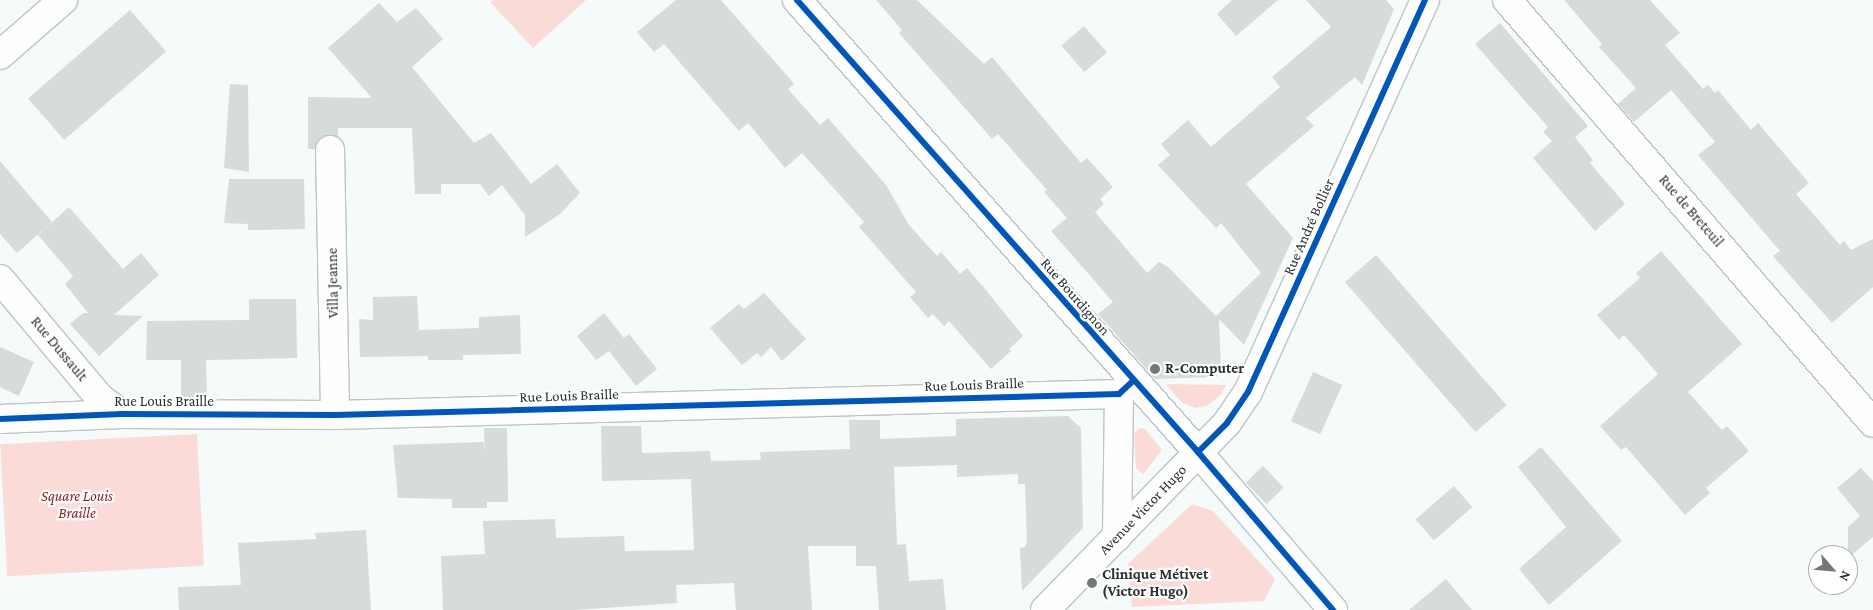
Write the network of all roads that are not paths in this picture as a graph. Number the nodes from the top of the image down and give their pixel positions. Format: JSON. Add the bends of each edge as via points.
{"nodes":[{"id":1,"x":63,"y":0,"type":"edge"},
{"id":2,"x":797,"y":0,"type":"edge"},
{"id":3,"x":1425,"y":0,"type":"edge"},
{"id":4,"x":1507,"y":0,"type":"edge"},
{"id":5,"x":0,"y":54,"type":"edge"},
{"id":6,"x":330,"y":150,"type":"dead end"},
{"id":7,"x":0,"y":279,"type":"edge"},
{"id":8,"x":1126,"y":388,"type":"junction"},
{"id":9,"x":122,"y":414,"type":"junction"},
{"id":10,"x":335,"y":415,"type":"junction"},
{"id":11,"x":0,"y":419,"type":"edge"},
{"id":12,"x":1873,"y":423,"type":"edge"},
{"id":13,"x":1198,"y":452,"type":"junction"},
{"id":14,"x":1117,"y":537,"type":"junction"},
{"id":15,"x":1054,"y":607,"type":"edge"},
{"id":16,"x":1333,"y":610,"type":"edge"}],
"edges":[{"from":1,"to":5,"type":"street"},
{"from":2,"to":8,"type":"street","name":"Rue Bourdignon"},
{"from":3,"to":13,"type":"street","name":"Rue André Bollier","via":[[1248,392],[1228,424]]},
{"from":4,"to":12,"type":"street","name":"Rue de Breteuil"},
{"from":6,"to":10,"type":"street","name":"Villa Jeanne"},
{"from":7,"to":9,"type":"street","name":"Rue Dussault","via":[[100,398]]},
{"from":8,"to":10,"type":"street","name":"Rue Louis Braille"},
{"from":8,"to":13,"type":"street","name":"Rue Bourdignon"},
{"from":8,"to":14,"type":"street"},
{"from":9,"to":10,"type":"street","name":"Rue Louis Braille"},
{"from":9,"to":11,"type":"street","name":"Rue Louis Braille"},
{"from":13,"to":14,"type":"street","name":"Avenue Victor Hugo"},
{"from":13,"to":16,"type":"street","name":"Rue Bourdignon"},
{"from":14,"to":15,"type":"street","name":"Avenue Victor Hugo"}]}
